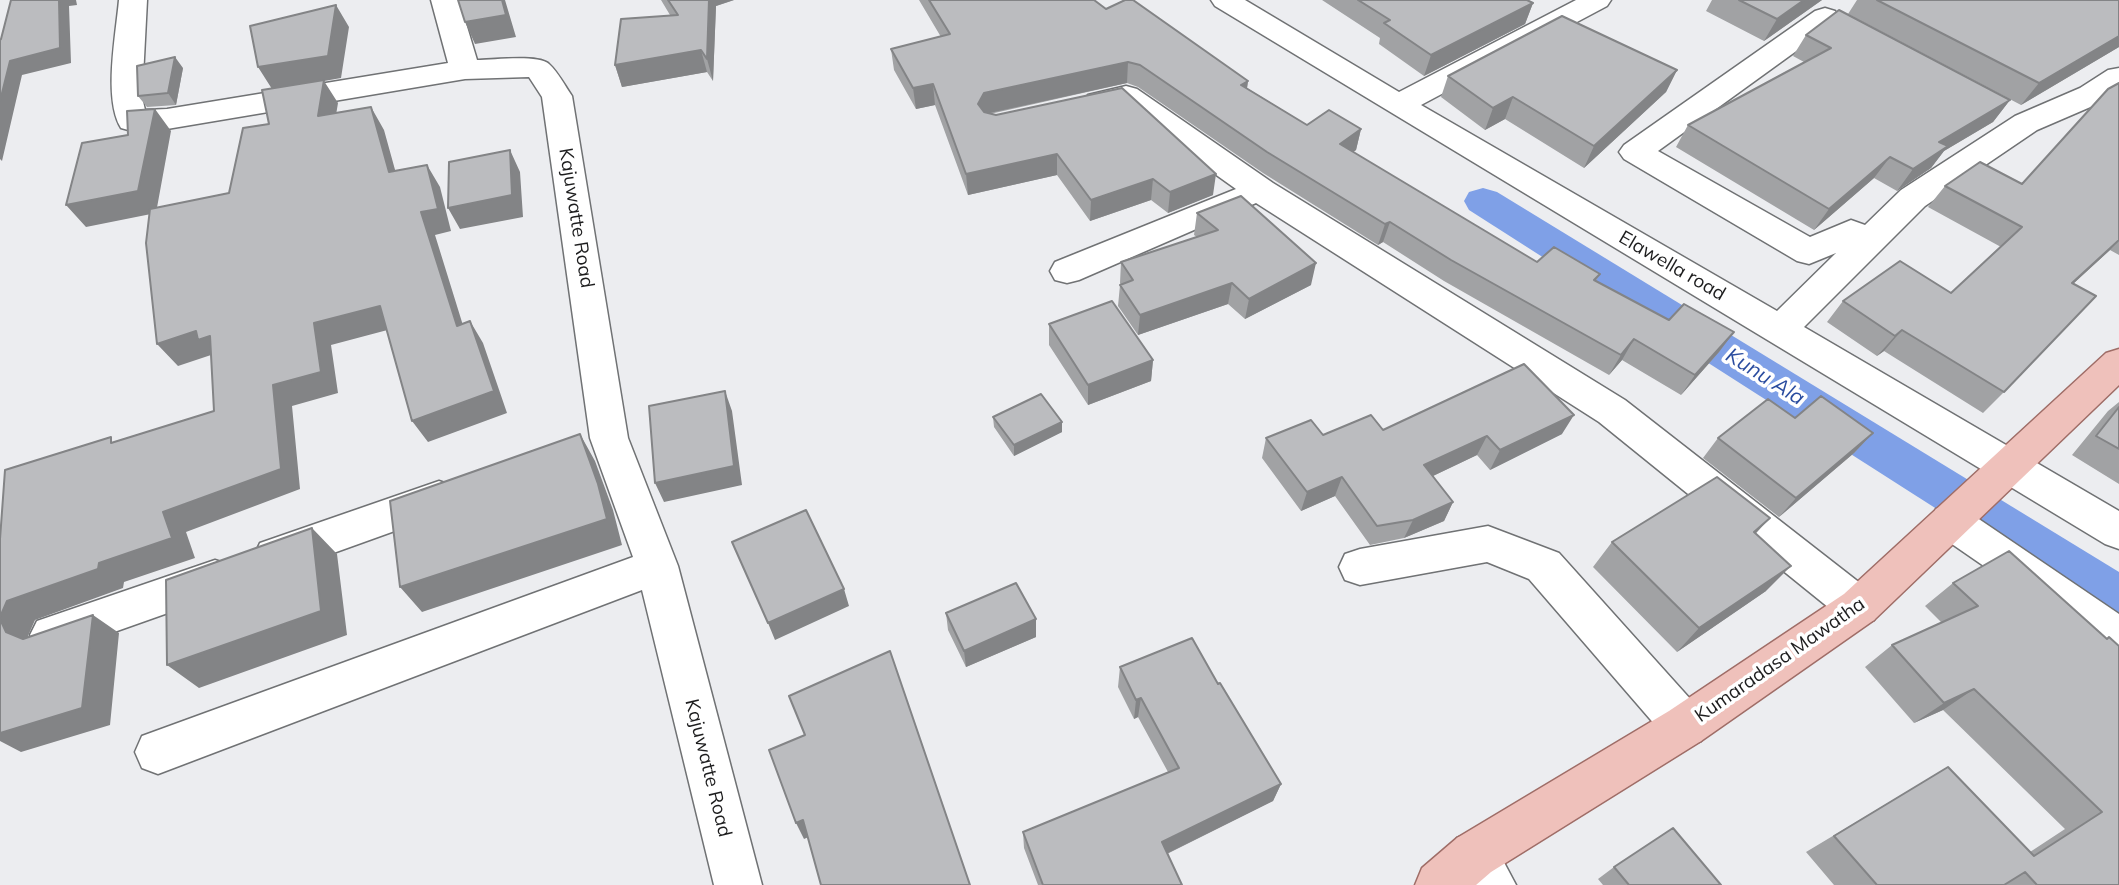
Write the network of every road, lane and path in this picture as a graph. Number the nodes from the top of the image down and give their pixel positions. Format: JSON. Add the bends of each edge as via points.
{"nodes":[{"id":1,"x":133,"y":0,"type":"edge"},
{"id":2,"x":445,"y":0,"type":"edge"},
{"id":3,"x":1225,"y":0,"type":"edge"},
{"id":4,"x":1597,"y":0,"type":"edge"},
{"id":5,"x":1839,"y":15,"type":"edge"},
{"id":6,"x":465,"y":70,"type":"junction"},
{"id":7,"x":2119,"y":77,"type":"edge"},
{"id":8,"x":2105,"y":102,"type":"edge"},
{"id":9,"x":1397,"y":105,"type":"junction"},
{"id":10,"x":1074,"y":107,"type":"edge"},
{"id":11,"x":1261,"y":191,"type":"junction"},
{"id":12,"x":1870,"y":241,"type":"junction"},
{"id":13,"x":1067,"y":271,"type":"dead end"},
{"id":14,"x":1780,"y":329,"type":"junction"},
{"id":15,"x":2119,"y":363,"type":"edge"},
{"id":16,"x":609,"y":438,"type":"junction"},
{"id":17,"x":570,"y":452,"type":"edge"},
{"id":18,"x":2010,"y":466,"type":"junction"},
{"id":19,"x":480,"y":484,"type":"edge"},
{"id":20,"x":1950,"y":522,"type":"junction"},
{"id":21,"x":2119,"y":533,"type":"edge"},
{"id":22,"x":657,"y":566,"type":"junction"},
{"id":23,"x":1360,"y":567,"type":"dead end"},
{"id":24,"x":1859,"y":607,"type":"junction"},
{"id":25,"x":52,"y":635,"type":"edge"},
{"id":26,"x":2119,"y":639,"type":"edge"},
{"id":27,"x":1685,"y":726,"type":"junction"},
{"id":28,"x":158,"y":752,"type":"dead end"},
{"id":29,"x":1483,"y":870,"type":"edge"},
{"id":30,"x":738,"y":885,"type":"edge"},
{"id":31,"x":1438,"y":885,"type":"edge"}],
"edges":[{"from":1,"to":6,"type":"street","name":"Kajuwatte Road","via":[[127,97],[132,121]]},
{"from":2,"to":6,"type":"street"},
{"from":3,"to":9,"type":"street","name":"Elawella road"},
{"from":4,"to":9,"type":"street"},
{"from":5,"to":12,"type":"street","via":[[1635,152],[1809,252],[1851,232]]},
{"from":6,"to":16,"type":"street","name":"Kajuwatte Road","via":[[537,68],[557,96]]},
{"from":7,"to":8,"type":"street"},
{"from":8,"to":12,"type":"street","via":[[2014,117],[1913,198]]},
{"from":9,"to":14,"type":"street","name":"Elawella road"},
{"from":10,"to":11,"type":"street","via":[[1126,96]]},
{"from":11,"to":13,"type":"street"},
{"from":11,"to":24,"type":"street","via":[[1612,411]]},
{"from":12,"to":14,"type":"street"},
{"from":14,"to":18,"type":"street","name":"Elawella road"},
{"from":15,"to":18,"type":"main road","name":"Kumaradasa Mawatha"},
{"from":16,"to":17,"type":"street"},
{"from":16,"to":22,"type":"street","name":"Kajuwatte Road"},
{"from":18,"to":20,"type":"main road","name":"Kumaradasa Mawatha"},
{"from":18,"to":21,"type":"street","name":"Elawella road"},
{"from":19,"to":25,"type":"street"},
{"from":20,"to":24,"type":"main road","name":"Kumaradasa Mawatha"},
{"from":20,"to":26,"type":"street"},
{"from":22,"to":28,"type":"street"},
{"from":22,"to":30,"type":"street","name":"Kajuwatte Road"},
{"from":23,"to":27,"type":"street","via":[[1488,544],[1544,566]]},
{"from":24,"to":27,"type":"main road","name":"Kumaradasa Mawatha"},
{"from":27,"to":29,"type":"main road","name":"Kumaradasa Mawatha"},
{"from":29,"to":31,"type":"main road","name":"Kumaradasa Mawatha"}]}
